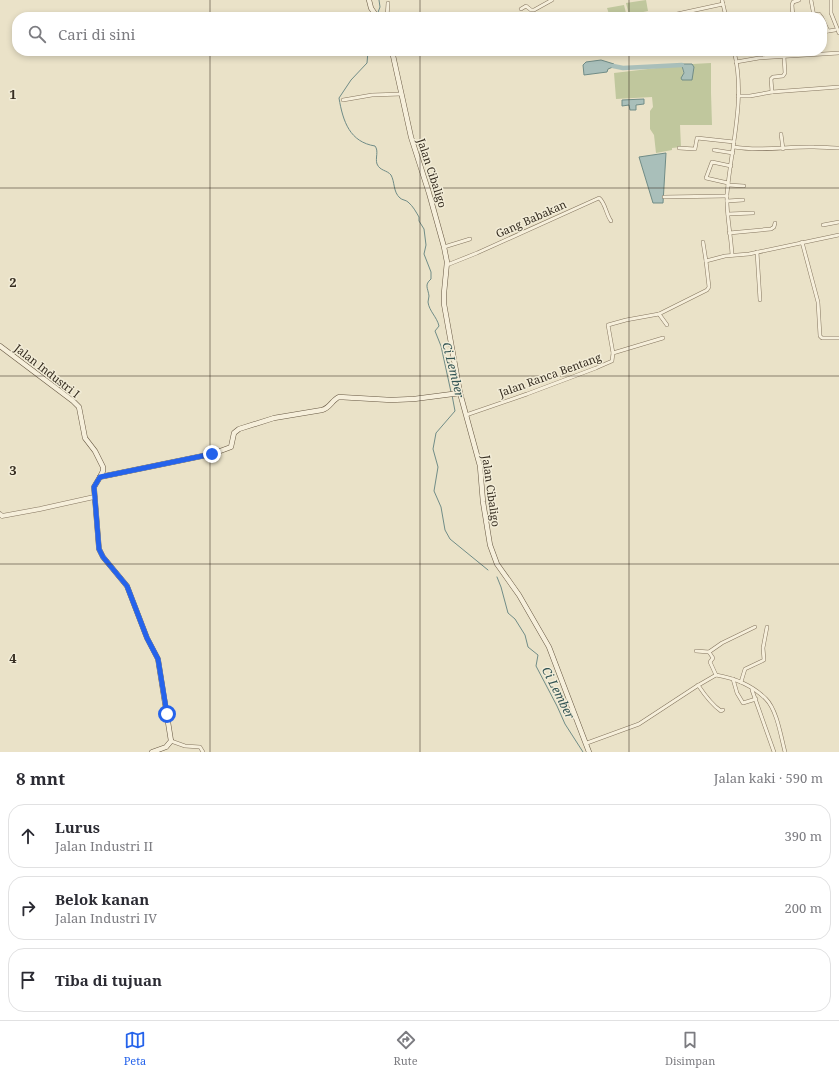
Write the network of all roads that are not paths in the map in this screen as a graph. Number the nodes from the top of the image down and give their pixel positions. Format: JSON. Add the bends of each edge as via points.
{"nodes":[{"id":1,"x":369,"y":0,"type":"edge"},
{"id":2,"x":799,"y":0,"type":"edge"},
{"id":3,"x":811,"y":0,"type":"edge"},
{"id":4,"x":831,"y":0,"type":"edge"},
{"id":5,"x":551,"y":1,"type":"edge"},
{"id":6,"x":723,"y":2,"type":"edge"},
{"id":7,"x":388,"y":3,"type":"dead end"},
{"id":8,"x":521,"y":9,"type":"dead end"},
{"id":9,"x":374,"y":12,"type":"edge"},
{"id":10,"x":387,"y":12,"type":"edge"},
{"id":11,"x":685,"y":12,"type":"edge"},
{"id":12,"x":725,"y":12,"type":"edge"},
{"id":13,"x":793,"y":12,"type":"edge"},
{"id":14,"x":813,"y":12,"type":"edge"},
{"id":15,"x":835,"y":30,"type":"dead end"},
{"id":16,"x":828,"y":31,"type":"edge"},
{"id":17,"x":839,"y":33,"type":"edge"},
{"id":18,"x":839,"y":54,"type":"edge"},
{"id":19,"x":827,"y":55,"type":"edge"},
{"id":20,"x":393,"y":56,"type":"edge"},
{"id":21,"x":735,"y":56,"type":"edge"},
{"id":22,"x":802,"y":56,"type":"edge"},
{"id":23,"x":784,"y":57,"type":"junction"},
{"id":24,"x":736,"y":62,"type":"junction"},
{"id":25,"x":839,"y":87,"type":"edge"},
{"id":26,"x":772,"y":92,"type":"junction"},
{"id":27,"x":401,"y":94,"type":"junction"},
{"id":28,"x":738,"y":96,"type":"junction"},
{"id":29,"x":343,"y":100,"type":"dead end"},
{"id":30,"x":781,"y":134,"type":"dead end"},
{"id":31,"x":734,"y":142,"type":"junction"},
{"id":32,"x":734,"y":147,"type":"junction"},
{"id":33,"x":679,"y":148,"type":"dead end"},
{"id":34,"x":839,"y":148,"type":"edge"},
{"id":35,"x":783,"y":149,"type":"junction"},
{"id":36,"x":714,"y":150,"type":"dead end"},
{"id":37,"x":733,"y":153,"type":"junction"},
{"id":38,"x":731,"y":166,"type":"junction"},
{"id":39,"x":728,"y":184,"type":"junction"},
{"id":40,"x":744,"y":186,"type":"dead end"},
{"id":41,"x":727,"y":196,"type":"junction"},
{"id":42,"x":664,"y":197,"type":"dead end"},
{"id":43,"x":743,"y":200,"type":"dead end"},
{"id":44,"x":727,"y":201,"type":"junction"},
{"id":45,"x":753,"y":213,"type":"dead end"},
{"id":46,"x":728,"y":214,"type":"junction"},
{"id":47,"x":611,"y":220,"type":"dead end"},
{"id":48,"x":775,"y":222,"type":"dead end"},
{"id":49,"x":839,"y":222,"type":"edge"},
{"id":50,"x":823,"y":225,"type":"dead end"},
{"id":51,"x":729,"y":233,"type":"junction"},
{"id":52,"x":839,"y":235,"type":"edge"},
{"id":53,"x":470,"y":239,"type":"dead end"},
{"id":54,"x":703,"y":242,"type":"dead end"},
{"id":55,"x":802,"y":242,"type":"junction"},
{"id":56,"x":444,"y":247,"type":"junction"},
{"id":57,"x":757,"y":252,"type":"junction"},
{"id":58,"x":732,"y":255,"type":"junction"},
{"id":59,"x":706,"y":261,"type":"junction"},
{"id":60,"x":446,"y":265,"type":"junction"},
{"id":61,"x":760,"y":300,"type":"dead end"},
{"id":62,"x":659,"y":314,"type":"junction"},
{"id":63,"x":667,"y":325,"type":"dead end"},
{"id":64,"x":663,"y":338,"type":"dead end"},
{"id":65,"x":839,"y":338,"type":"edge"},
{"id":66,"x":0,"y":346,"type":"edge"},
{"id":67,"x":613,"y":353,"type":"junction"},
{"id":68,"x":460,"y":393,"type":"junction"},
{"id":69,"x":466,"y":415,"type":"junction"},
{"id":70,"x":100,"y":477,"type":"junction"},
{"id":71,"x":94,"y":497,"type":"junction"},
{"id":72,"x":0,"y":514,"type":"edge"},
{"id":73,"x":755,"y":627,"type":"dead end"},
{"id":74,"x":767,"y":627,"type":"dead end"},
{"id":75,"x":696,"y":651,"type":"dead end"},
{"id":76,"x":709,"y":652,"type":"junction"},
{"id":77,"x":716,"y":675,"type":"junction"},
{"id":78,"x":733,"y":680,"type":"junction"},
{"id":79,"x":741,"y":682,"type":"junction"},
{"id":80,"x":698,"y":685,"type":"junction"},
{"id":81,"x":751,"y":688,"type":"junction"},
{"id":82,"x":763,"y":697,"type":"junction"},
{"id":83,"x":756,"y":700,"type":"junction"},
{"id":84,"x":723,"y":710,"type":"dead end"},
{"id":85,"x":171,"y":741,"type":"junction"},
{"id":86,"x":587,"y":743,"type":"junction"},
{"id":87,"x":152,"y":752,"type":"edge"},
{"id":88,"x":203,"y":752,"type":"edge"},
{"id":89,"x":589,"y":752,"type":"edge"},
{"id":90,"x":774,"y":752,"type":"edge"},
{"id":91,"x":785,"y":752,"type":"edge"}],
"edges":[{"from":1,"to":9,"type":"main road"},
{"from":2,"to":13,"type":"street","via":[[793,2]]},
{"from":3,"to":14,"type":"street"},
{"from":4,"to":17,"type":"street","via":[[831,13]]},
{"from":5,"to":8,"type":"street","via":[[534,10],[526,6]]},
{"from":6,"to":11,"type":"street"},
{"from":6,"to":12,"type":"street"},
{"from":7,"to":10,"type":"street"},
{"from":15,"to":16,"type":"street"},
{"from":18,"to":19,"type":"street"},
{"from":20,"to":27,"type":"main road","name":"Jalan Cibaligo"},
{"from":21,"to":24,"type":"street"},
{"from":22,"to":23,"type":"street"},
{"from":23,"to":24,"type":"street"},
{"from":23,"to":26,"type":"street","via":[[786,73],[771,79]]},
{"from":24,"to":28,"type":"street"},
{"from":25,"to":26,"type":"street"},
{"from":26,"to":28,"type":"street"},
{"from":27,"to":29,"type":"street"},
{"from":27,"to":56,"type":"main road","name":"Jalan Cibaligo","via":[[411,137]]},
{"from":28,"to":31,"type":"street"},
{"from":30,"to":35,"type":"street"},
{"from":31,"to":32,"type":"street"},
{"from":31,"to":33,"type":"street","via":[[697,138],[694,149]]},
{"from":32,"to":35,"type":"street","via":[[746,150]]},
{"from":32,"to":37,"type":"street"},
{"from":34,"to":35,"type":"street"},
{"from":36,"to":37,"type":"street"},
{"from":37,"to":38,"type":"street"},
{"from":38,"to":39,"type":"street"},
{"from":38,"to":39,"type":"street","via":[[712,162],[706,178]]},
{"from":39,"to":40,"type":"street"},
{"from":39,"to":41,"type":"street"},
{"from":41,"to":42,"type":"street"},
{"from":41,"to":44,"type":"street"},
{"from":43,"to":44,"type":"street"},
{"from":44,"to":46,"type":"street"},
{"from":45,"to":46,"type":"street"},
{"from":46,"to":51,"type":"street"},
{"from":47,"to":60,"type":"street","name":"Gang Babakan","via":[[599,198]]},
{"from":48,"to":51,"type":"street","via":[[771,229]]},
{"from":49,"to":50,"type":"street"},
{"from":51,"to":58,"type":"street"},
{"from":52,"to":55,"type":"street"},
{"from":53,"to":56,"type":"street"},
{"from":54,"to":59,"type":"street"},
{"from":55,"to":57,"type":"street"},
{"from":55,"to":65,"type":"street","via":[[818,302],[820,337]]},
{"from":56,"to":60,"type":"main road","name":"Jalan Cibaligo"},
{"from":57,"to":58,"type":"street"},
{"from":57,"to":61,"type":"street"},
{"from":58,"to":59,"type":"street"},
{"from":59,"to":62,"type":"street","name":"Jalan Ranca Bentang","via":[[709,288]]},
{"from":60,"to":68,"type":"main road","name":"Jalan Cibaligo","via":[[444,304]]},
{"from":62,"to":63,"type":"street"},
{"from":62,"to":67,"type":"street","name":"Jalan Ranca Bentang","via":[[608,325]]},
{"from":64,"to":67,"type":"street"},
{"from":66,"to":70,"type":"main road","name":"Jalan Industri I","via":[[79,407],[84,438],[95,451],[102,467]]},
{"from":67,"to":69,"type":"street","name":"Jalan Ranca Bentang","via":[[612,361],[596,368]]},
{"from":68,"to":69,"type":"main road","name":"Jalan Cibaligo"},
{"from":68,"to":70,"type":"main road","via":[[399,400],[339,397],[322,410],[274,418],[239,429],[234,433],[229,449]]},
{"from":69,"to":86,"type":"main road","name":"Jalan Cibaligo","via":[[480,466],[483,506],[490,545],[497,564],[519,595],[549,647]]},
{"from":70,"to":71,"type":"main road","via":[[94,487]]},
{"from":71,"to":72,"type":"street","via":[[20,513],[2,516]]},
{"from":71,"to":85,"type":"main road","via":[[99,549],[127,586],[158,659]]},
{"from":73,"to":76,"type":"street"},
{"from":74,"to":79,"type":"street","via":[[764,660],[745,669]]},
{"from":75,"to":76,"type":"street"},
{"from":76,"to":77,"type":"street"},
{"from":77,"to":78,"type":"street"},
{"from":77,"to":80,"type":"street"},
{"from":78,"to":79,"type":"street"},
{"from":78,"to":83,"type":"street","via":[[737,693],[744,703]]},
{"from":79,"to":81,"type":"street"},
{"from":80,"to":84,"type":"street","via":[[717,708]]},
{"from":80,"to":86,"type":"street","via":[[639,724]]},
{"from":81,"to":82,"type":"street"},
{"from":81,"to":83,"type":"street"},
{"from":82,"to":83,"type":"street"},
{"from":82,"to":91,"type":"street","via":[[771,706]]},
{"from":83,"to":90,"type":"street"},
{"from":85,"to":87,"type":"main road","via":[[166,747]]},
{"from":85,"to":88,"type":"street","via":[[185,746],[200,747]]},
{"from":86,"to":89,"type":"main road","name":"Jalan Cibaligo"}]}
